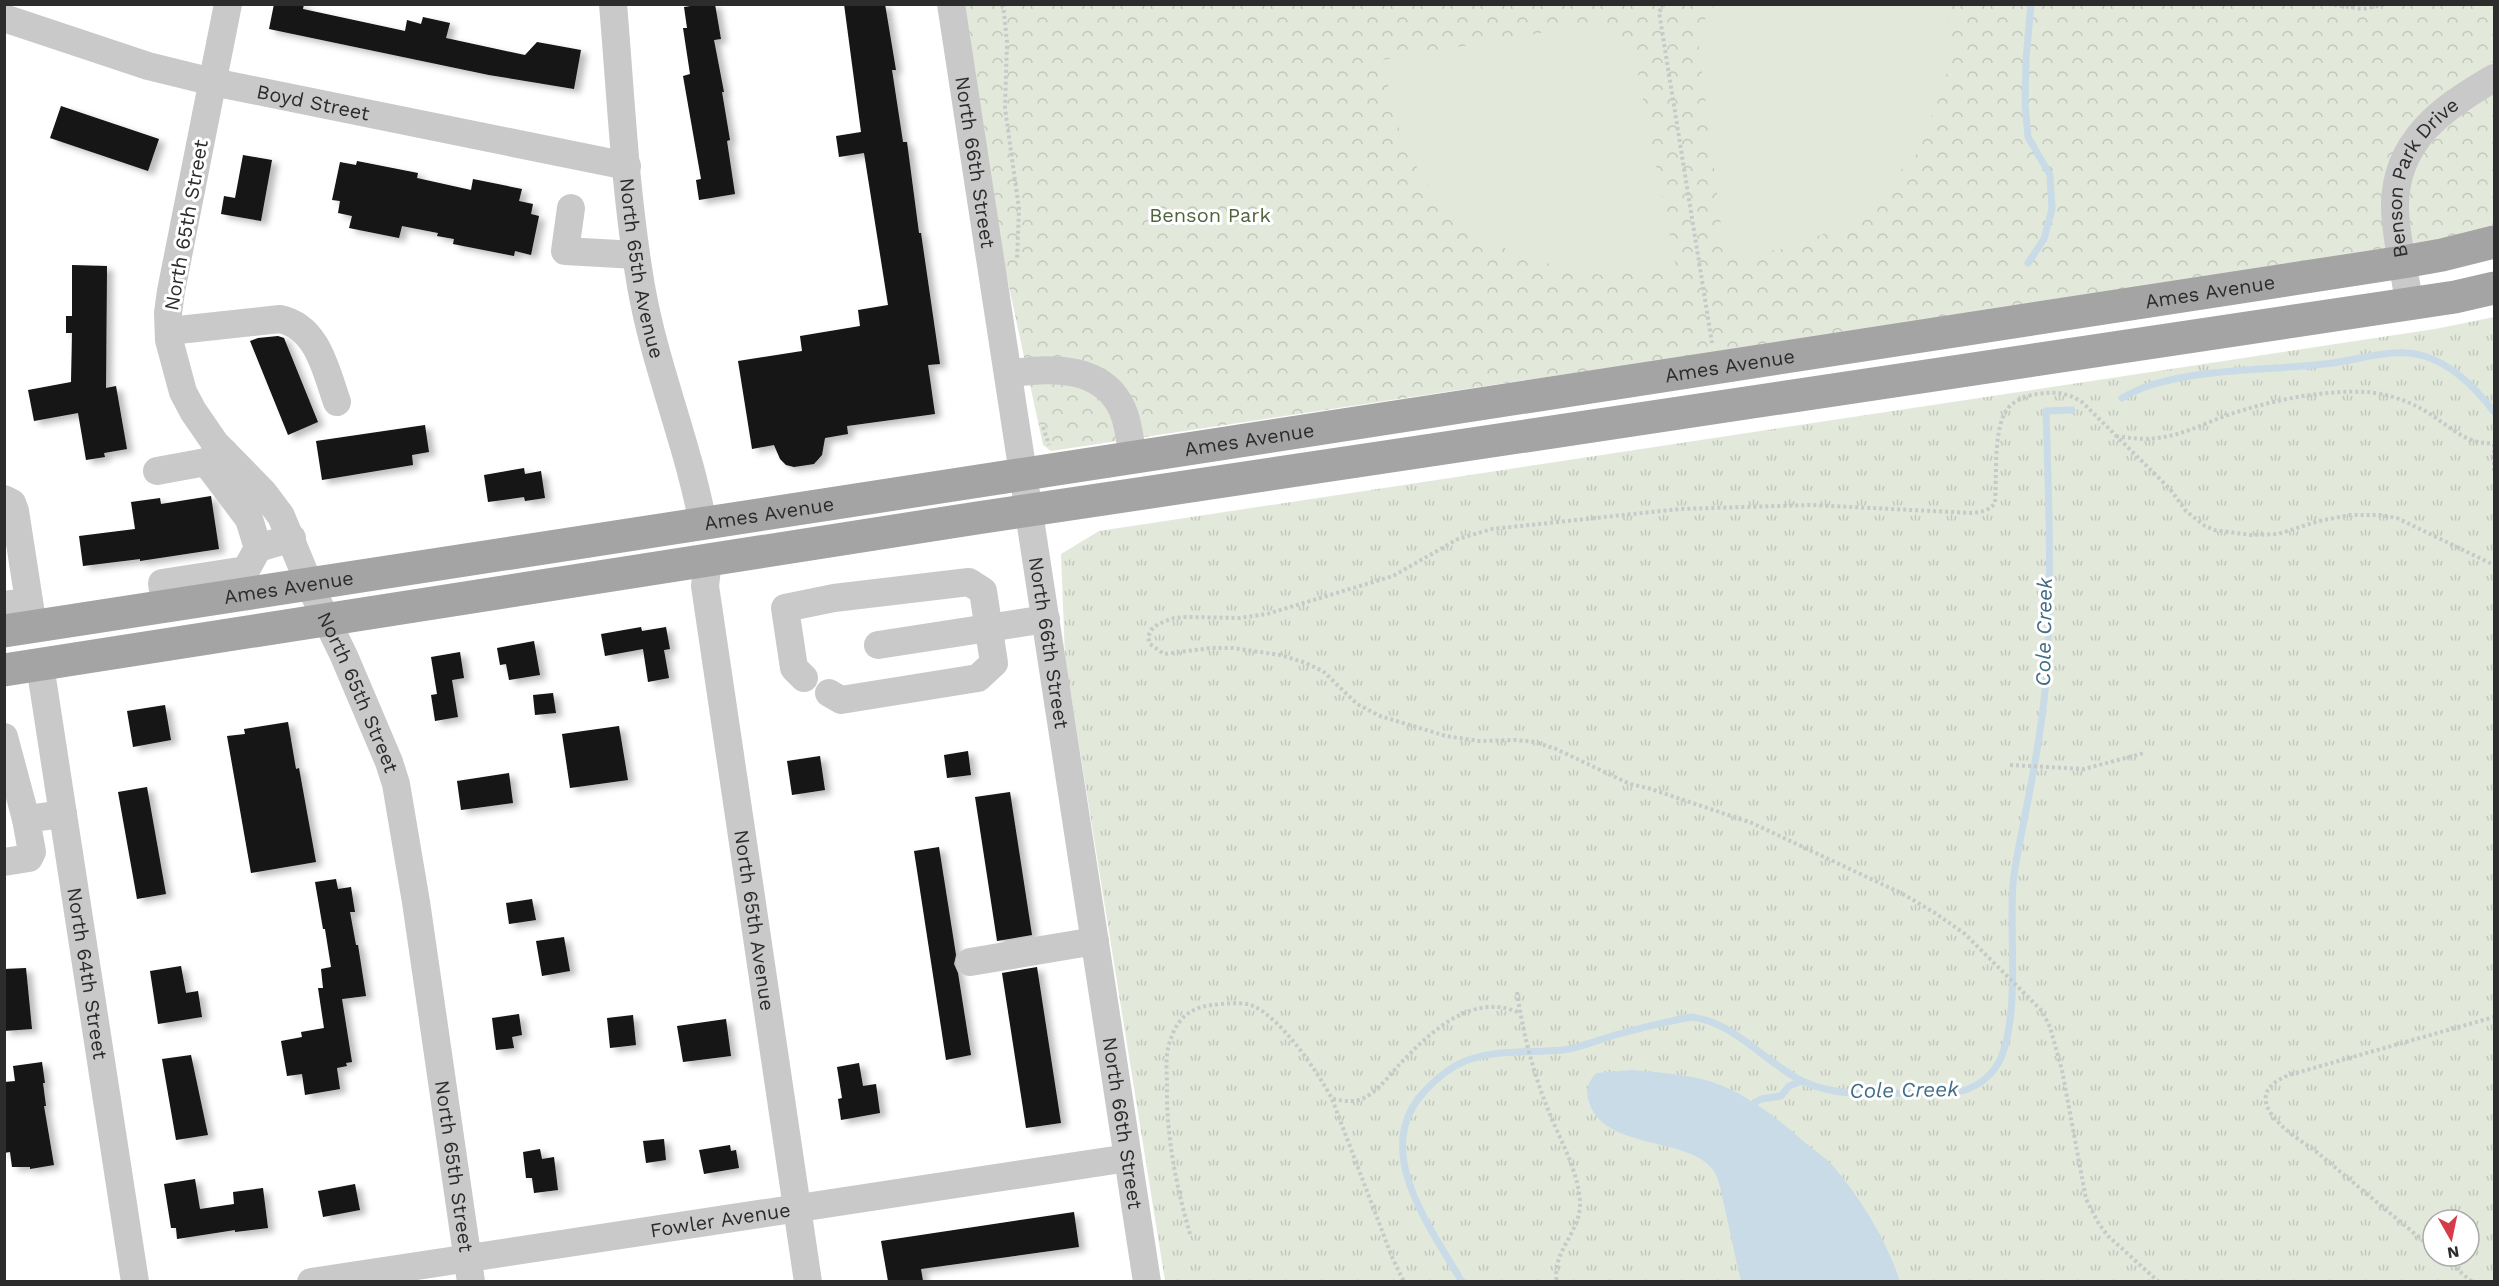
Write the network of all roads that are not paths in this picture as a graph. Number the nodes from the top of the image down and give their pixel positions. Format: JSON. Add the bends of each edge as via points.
{"nodes":[{"id":1,"x":228,"y":4,"type":"edge"},
{"id":2,"x":613,"y":4,"type":"edge"},
{"id":3,"x":951,"y":4,"type":"edge"},
{"id":4,"x":4,"y":18,"type":"edge"},
{"id":5,"x":2494,"y":78,"type":"edge"},
{"id":6,"x":213,"y":82,"type":"junction"},
{"id":7,"x":627,"y":166,"type":"junction"},
{"id":8,"x":572,"y":208,"type":"dead end"},
{"id":9,"x":2494,"y":242,"type":"edge"},
{"id":10,"x":636,"y":255,"type":"junction"},
{"id":11,"x":2403,"y":262,"type":"junction"},
{"id":12,"x":2494,"y":288,"type":"edge"},
{"id":13,"x":2409,"y":302,"type":"junction"},
{"id":14,"x":169,"y":331,"type":"junction"},
{"id":15,"x":1008,"y":374,"type":"junction"},
{"id":16,"x":338,"y":402,"type":"dead end"},
{"id":17,"x":215,"y":457,"type":"junction"},
{"id":18,"x":1133,"y":457,"type":"junction"},
{"id":19,"x":157,"y":471,"type":"dead end"},
{"id":20,"x":1024,"y":474,"type":"junction"},
{"id":21,"x":4,"y":499,"type":"edge"},
{"id":22,"x":1030,"y":510,"type":"junction"},
{"id":23,"x":703,"y":524,"type":"junction"},
{"id":24,"x":292,"y":538,"type":"junction"},
{"id":25,"x":258,"y":548,"type":"junction"},
{"id":26,"x":708,"y":560,"type":"junction"},
{"id":27,"x":230,"y":585,"type":"junction"},
{"id":28,"x":310,"y":586,"type":"junction"},
{"id":29,"x":18,"y":616,"type":"edge"},
{"id":30,"x":1046,"y":619,"type":"junction"},
{"id":31,"x":328,"y":621,"type":"junction"},
{"id":32,"x":990,"y":628,"type":"junction"},
{"id":33,"x":878,"y":645,"type":"dead end"},
{"id":34,"x":40,"y":665,"type":"junction"},
{"id":35,"x":4,"y":670,"type":"edge"},
{"id":36,"x":804,"y":678,"type":"dead end"},
{"id":37,"x":829,"y":693,"type":"dead end"},
{"id":38,"x":4,"y":737,"type":"edge"},
{"id":39,"x":63,"y":814,"type":"junction"},
{"id":40,"x":26,"y":819,"type":"junction"},
{"id":41,"x":4,"y":862,"type":"edge"},
{"id":42,"x":1095,"y":942,"type":"junction"},
{"id":43,"x":970,"y":962,"type":"dead end"},
{"id":44,"x":1128,"y":1158,"type":"junction"},
{"id":45,"x":798,"y":1207,"type":"junction"},
{"id":46,"x":469,"y":1269,"type":"edge"},
{"id":47,"x":135,"y":1281,"type":"edge"},
{"id":48,"x":311,"y":1281,"type":"edge"},
{"id":49,"x":808,"y":1281,"type":"edge"},
{"id":50,"x":1148,"y":1281,"type":"edge"}],
"edges":[{"from":1,"to":6,"type":"street","name":"North 65th Street"},
{"from":2,"to":7,"type":"street","name":"North 65th Avenue"},
{"from":3,"to":15,"type":"street","name":"North 66th Street"},
{"from":4,"to":6,"type":"street","name":"Boyd Street","via":[[148,66]]},
{"from":5,"to":11,"type":"street","name":"Benson Park Drive","via":[[2442,111],[2421,133],[2407,158],[2395,208]]},
{"from":6,"to":7,"type":"street","name":"Boyd Street"},
{"from":6,"to":14,"type":"street","name":"North 65th Street","via":[[171,291]]},
{"from":7,"to":10,"type":"street","name":"North 65th Avenue"},
{"from":8,"to":10,"type":"street","via":[[565,251]]},
{"from":9,"to":11,"type":"main road","name":"Ames Avenue"},
{"from":10,"to":23,"type":"street","name":"North 65th Avenue","via":[[663,380],[696,484]]},
{"from":11,"to":13,"type":"street","name":"Benson Park Drive"},
{"from":11,"to":18,"type":"main road","name":"Ames Avenue"},
{"from":12,"to":13,"type":"main road","name":"Ames Avenue"},
{"from":13,"to":22,"type":"main road","name":"Ames Avenue"},
{"from":14,"to":16,"type":"street","via":[[291,321],[312,339]]},
{"from":14,"to":17,"type":"street","name":"North 65th Street","via":[[183,392]]},
{"from":15,"to":18,"type":"street","via":[[1058,369],[1097,381],[1122,408]]},
{"from":15,"to":20,"type":"street","name":"North 66th Street"},
{"from":17,"to":19,"type":"street"},
{"from":17,"to":24,"type":"street","name":"North 65th Street","via":[[262,492],[282,516]]},
{"from":17,"to":25,"type":"street","via":[[249,519]]},
{"from":18,"to":20,"type":"main road","name":"Ames Avenue"},
{"from":20,"to":22,"type":"street","name":"North 66th Street"},
{"from":20,"to":23,"type":"main road","name":"Ames Avenue"},
{"from":21,"to":29,"type":"street","via":[[12,503],[15,512]]},
{"from":22,"to":26,"type":"main road","name":"Ames Avenue"},
{"from":22,"to":30,"type":"street","name":"North 66th Street"},
{"from":23,"to":28,"type":"main road","name":"Ames Avenue"},
{"from":24,"to":25,"type":"street"},
{"from":24,"to":28,"type":"street","name":"North 65th Street"},
{"from":25,"to":27,"type":"street","via":[[246,570]]},
{"from":26,"to":31,"type":"main road","name":"Ames Avenue"},
{"from":26,"to":45,"type":"street","name":"North 65th Avenue","via":[[705,586]]},
{"from":27,"to":28,"type":"main road","name":"Ames Avenue"},
{"from":27,"to":29,"type":"main road","name":"Ames Avenue","via":[[165,608]]},
{"from":28,"to":31,"type":"street","name":"North 65th Street"},
{"from":30,"to":32,"type":"street"},
{"from":30,"to":42,"type":"street","name":"North 66th Street"},
{"from":31,"to":34,"type":"main road","name":"Ames Avenue"},
{"from":31,"to":46,"type":"street","name":"North 65th Street","via":[[396,784]]},
{"from":32,"to":33,"type":"street"},
{"from":32,"to":36,"type":"street","via":[[982,591],[969,582],[834,598],[785,608],[794,668]]},
{"from":32,"to":37,"type":"street","via":[[994,663],[978,678],[841,700]]},
{"from":34,"to":35,"type":"main road","name":"Ames Avenue"},
{"from":34,"to":39,"type":"street","name":"North 64th Street"},
{"from":38,"to":40,"type":"street"},
{"from":39,"to":40,"type":"street"},
{"from":39,"to":47,"type":"street","name":"North 64th Street"},
{"from":40,"to":41,"type":"street","via":[[32,852],[28,858]]},
{"from":42,"to":43,"type":"street"},
{"from":42,"to":44,"type":"street","name":"North 66th Street"},
{"from":44,"to":45,"type":"street","name":"Fowler Avenue"},
{"from":44,"to":50,"type":"street","name":"North 66th Street"},
{"from":45,"to":46,"type":"street","name":"Fowler Avenue"},
{"from":45,"to":49,"type":"street","name":"North 65th Avenue"},
{"from":46,"to":48,"type":"street","name":"Fowler Avenue"}]}
